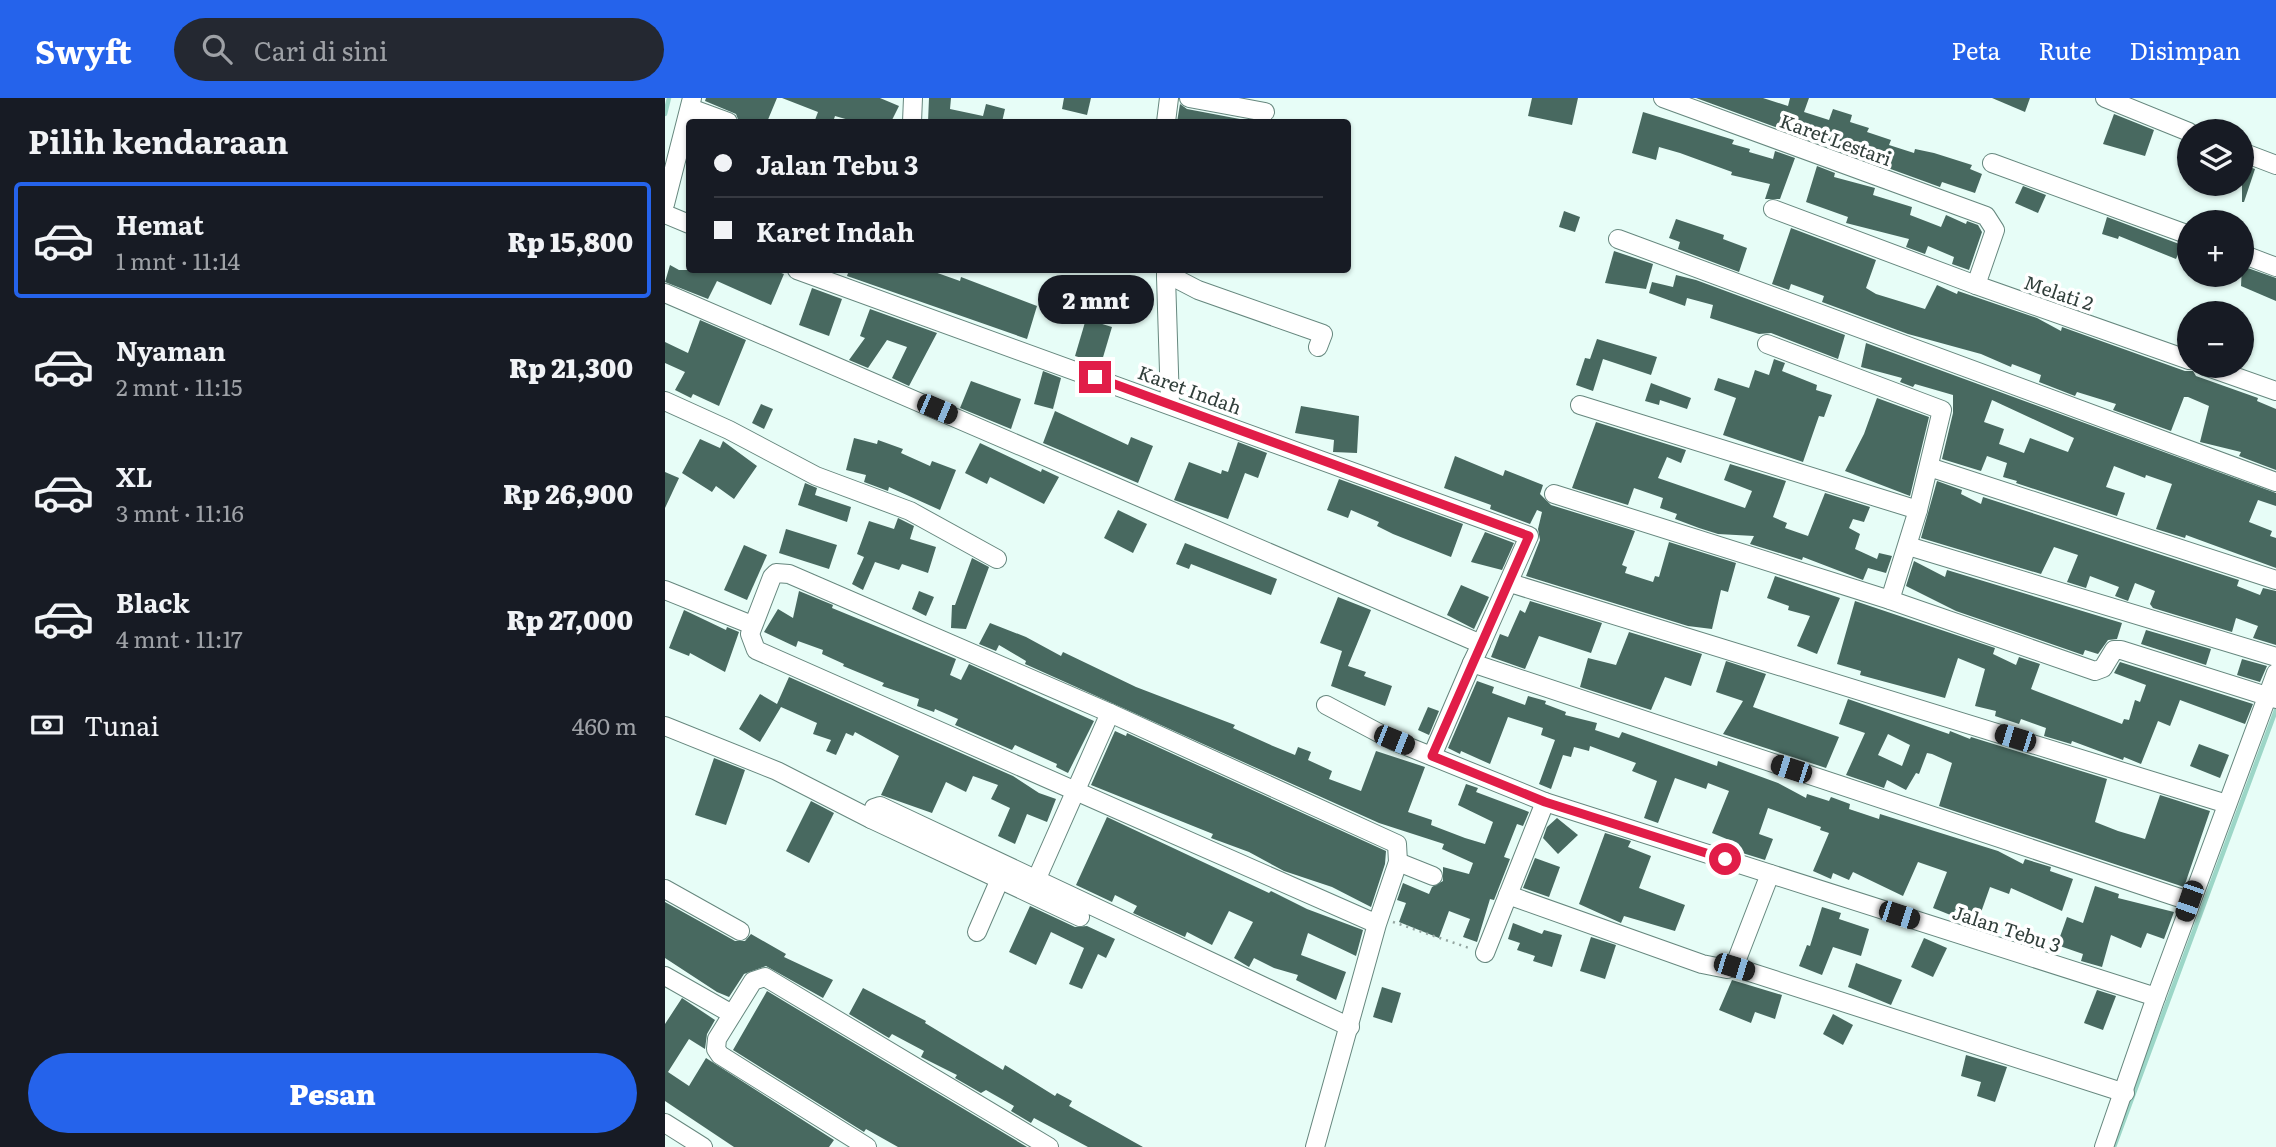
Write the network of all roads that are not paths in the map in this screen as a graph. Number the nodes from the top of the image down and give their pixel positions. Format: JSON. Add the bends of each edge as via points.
{"nodes":[{"id":1,"x":913,"y":98,"type":"edge"},
{"id":2,"x":1169,"y":98,"type":"edge"},
{"id":3,"x":1189,"y":98,"type":"edge"},
{"id":4,"x":1663,"y":98,"type":"edge"},
{"id":5,"x":2105,"y":98,"type":"edge"},
{"id":6,"x":691,"y":103,"type":"edge"},
{"id":7,"x":1265,"y":112,"type":"dead end"},
{"id":8,"x":722,"y":119,"type":"edge"},
{"id":9,"x":912,"y":119,"type":"edge"},
{"id":10,"x":1166,"y":119,"type":"edge"},
{"id":11,"x":2177,"y":127,"type":"edge"},
{"id":12,"x":2254,"y":157,"type":"edge"},
{"id":13,"x":670,"y":161,"type":"edge"},
{"id":14,"x":1992,"y":163,"type":"dead end"},
{"id":15,"x":2276,"y":165,"type":"edge"},
{"id":16,"x":665,"y":204,"type":"edge"},
{"id":17,"x":1773,"y":209,"type":"dead end"},
{"id":18,"x":665,"y":214,"type":"edge"},
{"id":19,"x":686,"y":224,"type":"edge"},
{"id":20,"x":2177,"y":231,"type":"edge"},
{"id":21,"x":1618,"y":239,"type":"dead end"},
{"id":22,"x":2254,"y":259,"type":"edge"},
{"id":23,"x":2276,"y":267,"type":"edge"},
{"id":24,"x":805,"y":273,"type":"edge"},
{"id":25,"x":1166,"y":273,"type":"edge"},
{"id":26,"x":1976,"y":285,"type":"junction"},
{"id":27,"x":665,"y":293,"type":"edge"},
{"id":28,"x":1767,"y":344,"type":"dead end"},
{"id":29,"x":1318,"y":347,"type":"dead end"},
{"id":30,"x":2177,"y":356,"type":"edge"},
{"id":31,"x":2239,"y":378,"type":"edge"},
{"id":32,"x":2276,"y":391,"type":"edge"},
{"id":33,"x":665,"y":401,"type":"edge"},
{"id":34,"x":1170,"y":403,"type":"junction"},
{"id":35,"x":1580,"y":405,"type":"dead end"},
{"id":36,"x":1929,"y":467,"type":"junction"},
{"id":37,"x":2276,"y":482,"type":"edge"},
{"id":38,"x":1554,"y":494,"type":"dead end"},
{"id":39,"x":1918,"y":510,"type":"junction"},
{"id":40,"x":1908,"y":546,"type":"junction"},
{"id":41,"x":997,"y":559,"type":"dead end"},
{"id":42,"x":2276,"y":580,"type":"edge"},
{"id":43,"x":1510,"y":583,"type":"junction"},
{"id":44,"x":665,"y":590,"type":"edge"},
{"id":45,"x":1891,"y":600,"type":"junction"},
{"id":46,"x":752,"y":625,"type":"junction"},
{"id":47,"x":1481,"y":644,"type":"junction"},
{"id":48,"x":2276,"y":657,"type":"edge"},
{"id":49,"x":1472,"y":663,"type":"junction"},
{"id":50,"x":2276,"y":673,"type":"edge"},
{"id":51,"x":2272,"y":698,"type":"edge"},
{"id":52,"x":1325,"y":705,"type":"dead end"},
{"id":53,"x":1110,"y":713,"type":"junction"},
{"id":54,"x":665,"y":726,"type":"edge"},
{"id":55,"x":1432,"y":756,"type":"junction"},
{"id":56,"x":1075,"y":789,"type":"junction"},
{"id":57,"x":1545,"y":802,"type":"junction"},
{"id":58,"x":2227,"y":804,"type":"junction"},
{"id":59,"x":871,"y":818,"type":"junction"},
{"id":60,"x":1398,"y":862,"type":"junction"},
{"id":61,"x":1770,"y":874,"type":"junction"},
{"id":62,"x":1433,"y":876,"type":"dead end"},
{"id":63,"x":1037,"y":878,"type":"junction"},
{"id":64,"x":1000,"y":879,"type":"junction"},
{"id":65,"x":665,"y":889,"type":"edge"},
{"id":66,"x":1509,"y":895,"type":"junction"},
{"id":67,"x":2189,"y":901,"type":"junction"},
{"id":68,"x":1080,"y":917,"type":"dead end"},
{"id":69,"x":1378,"y":921,"type":"junction"},
{"id":70,"x":740,"y":932,"type":"dead end"},
{"id":71,"x":977,"y":932,"type":"dead end"},
{"id":72,"x":1485,"y":953,"type":"road end"},
{"id":73,"x":1734,"y":967,"type":"junction"},
{"id":74,"x":665,"y":976,"type":"edge"},
{"id":75,"x":2156,"y":997,"type":"junction"},
{"id":76,"x":732,"y":1014,"type":"junction"},
{"id":77,"x":1350,"y":1027,"type":"junction"},
{"id":78,"x":2125,"y":1093,"type":"junction"},
{"id":79,"x":665,"y":1123,"type":"edge"},
{"id":80,"x":703,"y":1147,"type":"edge"},
{"id":81,"x":867,"y":1147,"type":"edge"},
{"id":82,"x":1049,"y":1147,"type":"edge"},
{"id":83,"x":1315,"y":1147,"type":"edge"},
{"id":84,"x":2104,"y":1147,"type":"edge"}],
"edges":[{"from":1,"to":9,"type":"street"},
{"from":2,"to":10,"type":"street"},
{"from":3,"to":7,"type":"street"},
{"from":4,"to":26,"type":"street","name":"Karet Lestari","via":[[1986,216],[1995,230]]},
{"from":5,"to":11,"type":"street"},
{"from":6,"to":8,"type":"street"},
{"from":6,"to":13,"type":"street"},
{"from":12,"to":15,"type":"street"},
{"from":13,"to":16,"type":"street"},
{"from":14,"to":20,"type":"street"},
{"from":17,"to":26,"type":"street","name":"Melati 2"},
{"from":18,"to":19,"type":"street"},
{"from":21,"to":37,"type":"street"},
{"from":22,"to":23,"type":"street"},
{"from":24,"to":34,"type":"street","name":"Karet Indah"},
{"from":25,"to":29,"type":"street","via":[[1198,290],[1323,334]]},
{"from":25,"to":34,"type":"street"},
{"from":26,"to":30,"type":"street","name":"Melati 2"},
{"from":27,"to":47,"type":"street"},
{"from":28,"to":36,"type":"street","via":[[1942,410]]},
{"from":31,"to":32,"type":"street"},
{"from":33,"to":41,"type":"street","via":[[816,477],[910,512]]},
{"from":34,"to":43,"type":"street","name":"Karet Indah","via":[[1529,536]]},
{"from":35,"to":39,"type":"street"},
{"from":36,"to":39,"type":"street"},
{"from":36,"to":42,"type":"street"},
{"from":38,"to":45,"type":"street"},
{"from":39,"to":40,"type":"street"},
{"from":40,"to":45,"type":"street"},
{"from":40,"to":48,"type":"street"},
{"from":43,"to":47,"type":"street"},
{"from":43,"to":58,"type":"street"},
{"from":44,"to":46,"type":"street"},
{"from":45,"to":51,"type":"street","via":[[2095,671],[2103,668],[2114,650],[2121,650]]},
{"from":46,"to":53,"type":"street","via":[[772,577],[783,572]]},
{"from":46,"to":56,"type":"street","via":[[750,640],[756,650]]},
{"from":47,"to":49,"type":"street"},
{"from":49,"to":55,"type":"street"},
{"from":49,"to":67,"type":"street"},
{"from":50,"to":51,"type":"street"},
{"from":51,"to":58,"type":"street"},
{"from":52,"to":55,"type":"street","name":"Jalan Tebu 3"},
{"from":53,"to":56,"type":"street"},
{"from":53,"to":60,"type":"street","via":[[1397,844]]},
{"from":54,"to":59,"type":"street","via":[[778,771]]},
{"from":55,"to":57,"type":"street","name":"Jalan Tebu 3"},
{"from":56,"to":63,"type":"street"},
{"from":56,"to":69,"type":"street"},
{"from":57,"to":61,"type":"street","name":"Jalan Tebu 3"},
{"from":57,"to":66,"type":"street"},
{"from":58,"to":67,"type":"street"},
{"from":59,"to":63,"type":"street","via":[[874,808],[880,806]]},
{"from":59,"to":64,"type":"street"},
{"from":60,"to":62,"type":"street"},
{"from":60,"to":69,"type":"street"},
{"from":61,"to":73,"type":"street"},
{"from":61,"to":75,"type":"street","name":"Jalan Tebu 3"},
{"from":63,"to":77,"type":"street"},
{"from":64,"to":68,"type":"street"},
{"from":64,"to":71,"type":"street"},
{"from":65,"to":70,"type":"street"},
{"from":66,"to":72,"type":"street"},
{"from":66,"to":73,"type":"street","via":[[1702,964]]},
{"from":67,"to":75,"type":"street"},
{"from":69,"to":77,"type":"street"},
{"from":73,"to":78,"type":"street"},
{"from":74,"to":76,"type":"street"},
{"from":75,"to":78,"type":"street"},
{"from":76,"to":81,"type":"street","via":[[717,1039],[720,1055]]},
{"from":76,"to":82,"type":"street","via":[[753,981],[765,977]]},
{"from":77,"to":83,"type":"street"},
{"from":78,"to":84,"type":"street"},
{"from":79,"to":80,"type":"street"}]}
